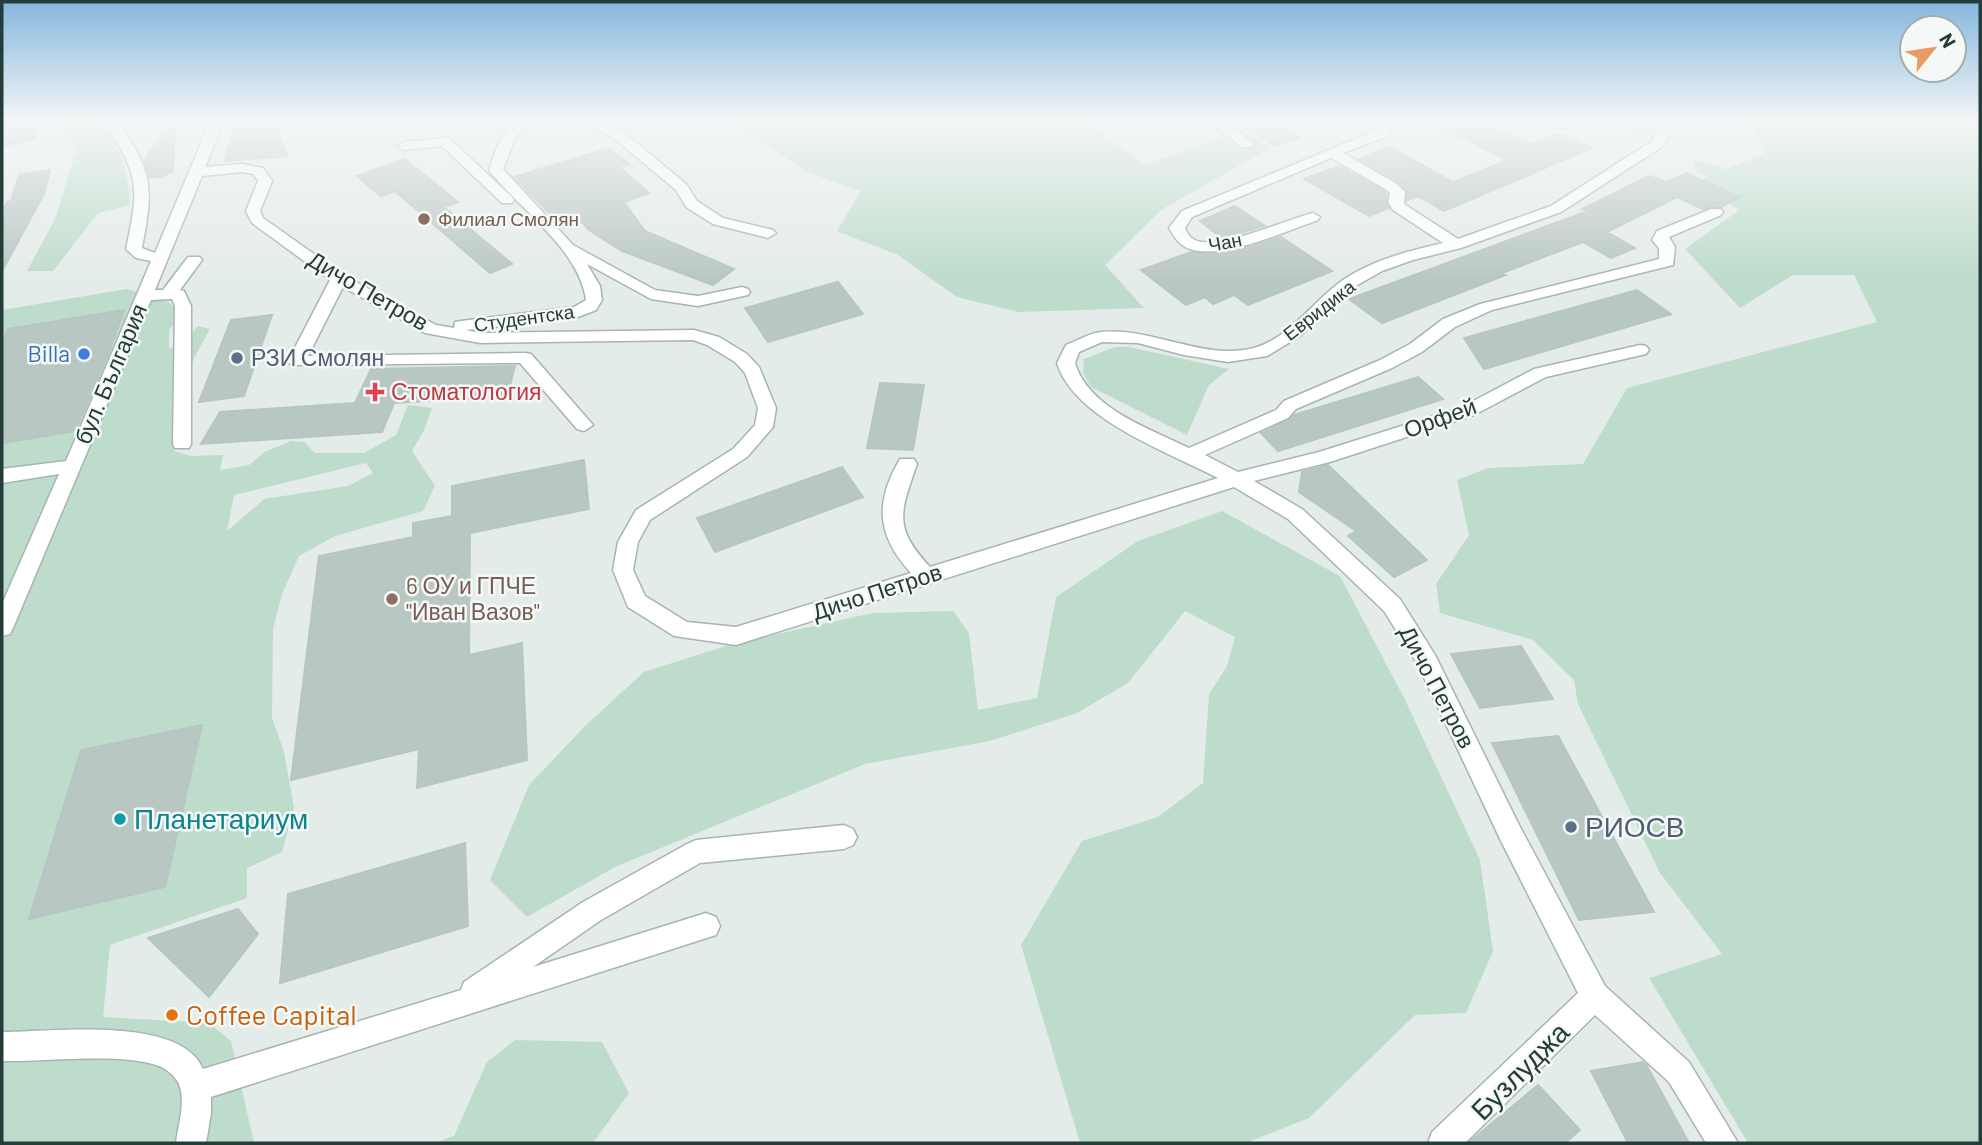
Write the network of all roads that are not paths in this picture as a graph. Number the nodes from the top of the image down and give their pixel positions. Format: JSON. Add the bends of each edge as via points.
{"nodes":[{"id":1,"x":142,"y":172,"type":"edge"},
{"id":2,"x":196,"y":172,"type":"edge"},
{"id":3,"x":259,"y":172,"type":"edge"},
{"id":4,"x":477,"y":172,"type":"edge"},
{"id":5,"x":498,"y":172,"type":"edge"},
{"id":6,"x":663,"y":172,"type":"edge"},
{"id":7,"x":1282,"y":172,"type":"edge"},
{"id":8,"x":1366,"y":172,"type":"edge"},
{"id":9,"x":1613,"y":172,"type":"edge"},
{"id":10,"x":1717,"y":212,"type":"dead end"},
{"id":11,"x":1313,"y":217,"type":"dead end"},
{"id":12,"x":768,"y":233,"type":"dead end"},
{"id":13,"x":1456,"y":246,"type":"junction"},
{"id":14,"x":569,"y":248,"type":"junction"},
{"id":15,"x":159,"y":258,"type":"junction"},
{"id":16,"x":194,"y":260,"type":"dead end"},
{"id":17,"x":339,"y":279,"type":"junction"},
{"id":18,"x":742,"y":292,"type":"dead end"},
{"id":19,"x":169,"y":293,"type":"junction"},
{"id":20,"x":144,"y":295,"type":"junction"},
{"id":21,"x":431,"y":329,"type":"junction"},
{"id":22,"x":1640,"y":349,"type":"dead end"},
{"id":23,"x":584,"y":425,"type":"dead end"},
{"id":24,"x":182,"y":444,"type":"dead end"},
{"id":25,"x":1189,"y":455,"type":"junction"},
{"id":26,"x":907,"y":464,"type":"dead end"},
{"id":27,"x":72,"y":466,"type":"junction"},
{"id":28,"x":2,"y":475,"type":"edge"},
{"id":29,"x":1236,"y":479,"type":"junction"},
{"id":30,"x":926,"y":576,"type":"junction"},
{"id":31,"x":2,"y":628,"type":"edge"},
{"id":32,"x":844,"y":837,"type":"dead end"},
{"id":33,"x":706,"y":926,"type":"dead end"},
{"id":34,"x":1595,"y":996,"type":"junction"},
{"id":35,"x":457,"y":1005,"type":"junction"},
{"id":36,"x":2,"y":1047,"type":"edge"},
{"id":37,"x":194,"y":1087,"type":"junction"},
{"id":38,"x":191,"y":1143,"type":"edge"},
{"id":39,"x":1443,"y":1143,"type":"edge"},
{"id":40,"x":1723,"y":1143,"type":"edge"}],
"edges":[{"from":1,"to":15,"type":"street","via":[[143,204],[134,249]]},
{"from":2,"to":15,"type":"street","name":"бул. България"},
{"from":3,"to":17,"type":"street","name":"Дичо Петров","via":[[265,181],[253,211],[257,220]]},
{"from":4,"to":14,"type":"street","via":[[530,222]]},
{"from":5,"to":14,"type":"street","name":"Студентска"},
{"from":6,"to":12,"type":"street","via":[[682,188],[691,204],[718,221]]},
{"from":7,"to":11,"type":"street","name":"Чан","via":[[1187,214],[1177,228],[1185,241],[1197,247],[1222,245]]},
{"from":8,"to":13,"type":"street","via":[[1398,192],[1398,207]]},
{"from":9,"to":13,"type":"street","name":"Евридика","via":[[1556,209]]},
{"from":10,"to":25,"type":"street","via":[[1662,234],[1660,240],[1668,247],[1667,262],[1486,307],[1449,323],[1386,364]]},
{"from":13,"to":25,"type":"street","name":"Евридика","via":[[1376,268],[1348,284],[1294,332],[1261,352],[1228,357],[1139,338],[1100,337],[1072,349],[1066,363],[1071,379],[1087,398],[1116,419]]},
{"from":14,"to":18,"type":"street","via":[[651,294],[698,301]]},
{"from":14,"to":21,"type":"street","name":"Студентска","via":[[593,292],[590,306],[578,312]]},
{"from":15,"to":20,"type":"street","name":"бул. България"},
{"from":16,"to":19,"type":"street"},
{"from":17,"to":21,"type":"street","name":"Дичо Петров"},
{"from":17,"to":23,"type":"street","via":[[298,360],[526,358]]},
{"from":19,"to":20,"type":"street"},
{"from":19,"to":24,"type":"street","via":[[178,294],[183,306]]},
{"from":20,"to":27,"type":"street","name":"бул. България"},
{"from":21,"to":30,"type":"street","name":"Дичо Петров","via":[[480,338],[694,335],[741,358],[752,371],[767,408],[764,427],[740,453],[643,514],[628,542],[623,570],[636,601],[682,630],[736,636]]},
{"from":22,"to":29,"type":"street","name":"Орфей","via":[[1540,373],[1468,411]]},
{"from":25,"to":29,"type":"street","name":"Евридика"},
{"from":26,"to":30,"type":"street","via":[[894,501],[891,528],[901,550]]},
{"from":27,"to":28,"type":"street"},
{"from":27,"to":31,"type":"street","name":"бул. България"},
{"from":29,"to":30,"type":"street","name":"Дичо Петров"},
{"from":29,"to":34,"type":"street","name":"Дичо Петров","via":[[1296,514],[1392,605],[1438,682]]},
{"from":32,"to":35,"type":"street","via":[[696,852],[592,911]]},
{"from":33,"to":35,"type":"street"},
{"from":34,"to":39,"type":"street","name":"Бузлуджа"},
{"from":34,"to":40,"type":"street","name":"Дичо Петров","via":[[1679,1072]]},
{"from":35,"to":37,"type":"street"},
{"from":36,"to":37,"type":"street","via":[[156,1049],[181,1062]]},
{"from":37,"to":38,"type":"street","via":[[197,1103]]}]}
